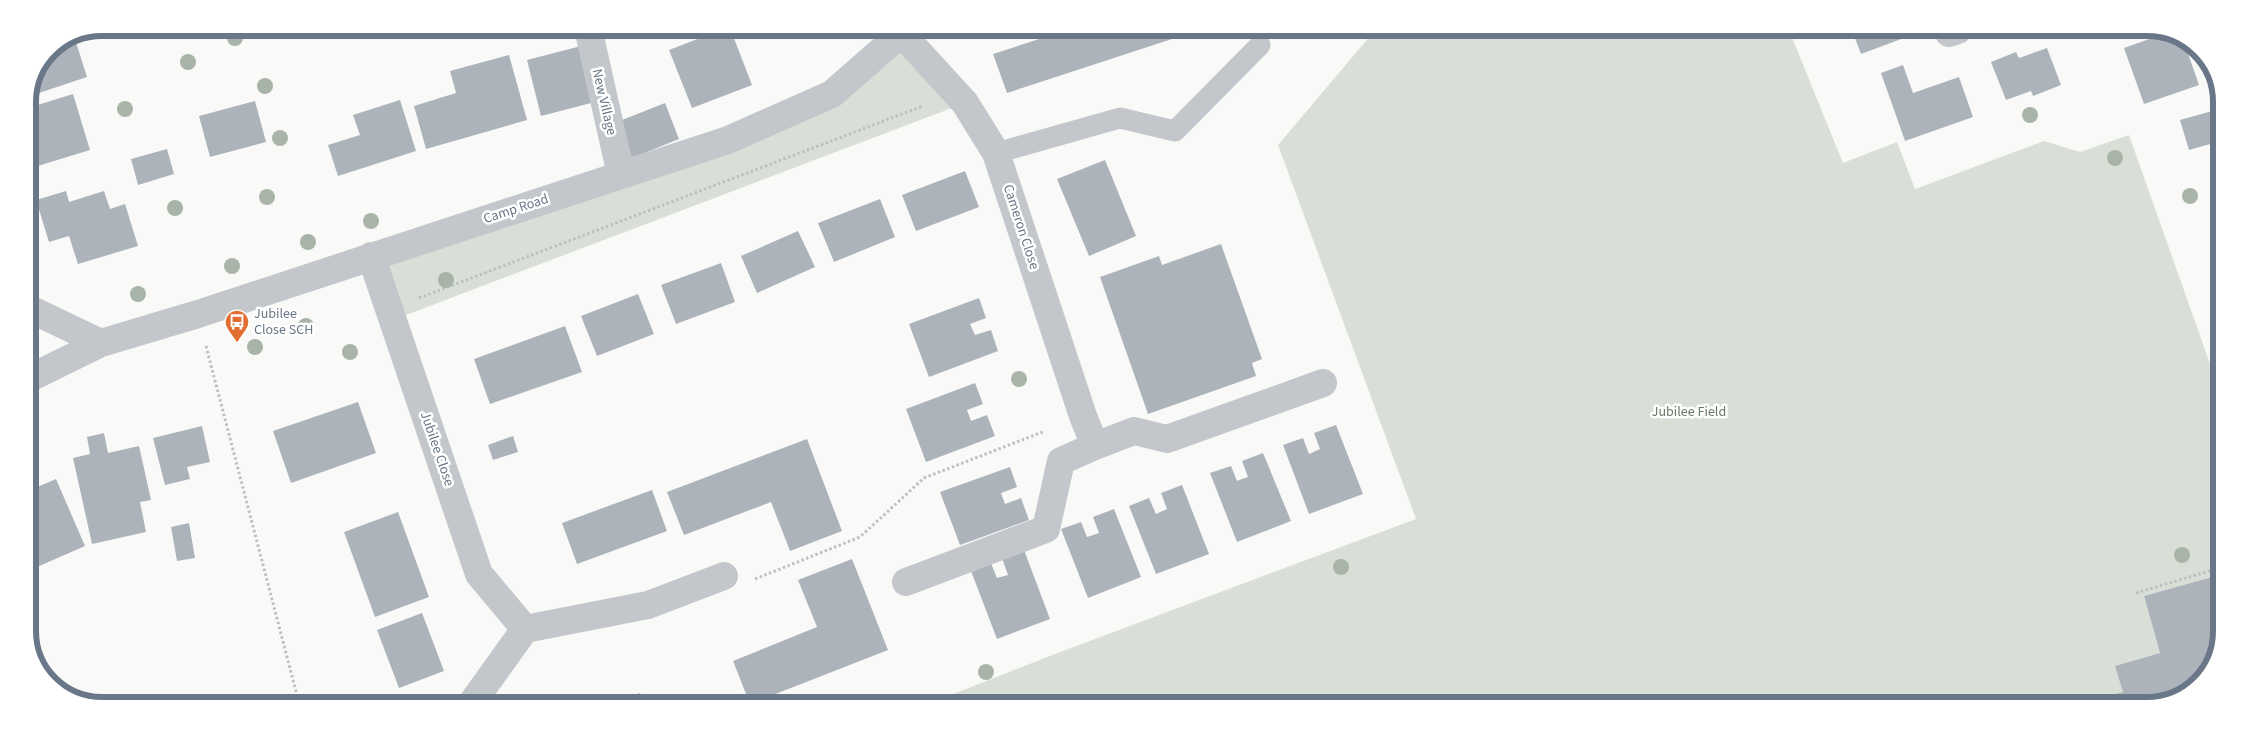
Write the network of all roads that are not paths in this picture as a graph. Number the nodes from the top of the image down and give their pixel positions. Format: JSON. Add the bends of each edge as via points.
{"nodes":[{"id":1,"x":590,"y":36,"type":"edge"},
{"id":2,"x":897,"y":36,"type":"edge"},
{"id":3,"x":907,"y":36,"type":"edge"},
{"id":4,"x":1260,"y":45,"type":"dead end"},
{"id":5,"x":996,"y":153,"type":"junction"},
{"id":6,"x":621,"y":175,"type":"junction"},
{"id":7,"x":372,"y":256,"type":"junction"},
{"id":8,"x":36,"y":312,"type":"edge"},
{"id":9,"x":101,"y":343,"type":"junction"},
{"id":10,"x":36,"y":376,"type":"edge"},
{"id":11,"x":1322,"y":383,"type":"dead end"},
{"id":12,"x":1095,"y":446,"type":"junction"},
{"id":13,"x":724,"y":576,"type":"road end"},
{"id":14,"x":906,"y":582,"type":"dead end"},
{"id":15,"x":525,"y":629,"type":"junction"},
{"id":16,"x":476,"y":697,"type":"edge"}],
"edges":[{"from":1,"to":6,"type":"street","name":"New Village"},
{"from":2,"to":6,"type":"street","name":"Camp Road","via":[[832,94],[728,140]]},
{"from":3,"to":5,"type":"street","name":"Cameron Close","via":[[965,103]]},
{"from":4,"to":5,"type":"lane","via":[[1175,131],[1120,118]]},
{"from":5,"to":12,"type":"street","name":"Cameron Close"},
{"from":6,"to":7,"type":"street","name":"Camp Road"},
{"from":7,"to":9,"type":"street","name":"Camp Road"},
{"from":7,"to":15,"type":"street","name":"Jubilee Close","via":[[479,574]]},
{"from":8,"to":9,"type":"street"},
{"from":9,"to":10,"type":"street","name":"Camp Road"},
{"from":11,"to":12,"type":"street","via":[[1167,439],[1134,431]]},
{"from":12,"to":14,"type":"street","via":[[1061,461],[1046,530]]},
{"from":13,"to":15,"type":"street","via":[[648,605]]},
{"from":15,"to":16,"type":"street"}]}
